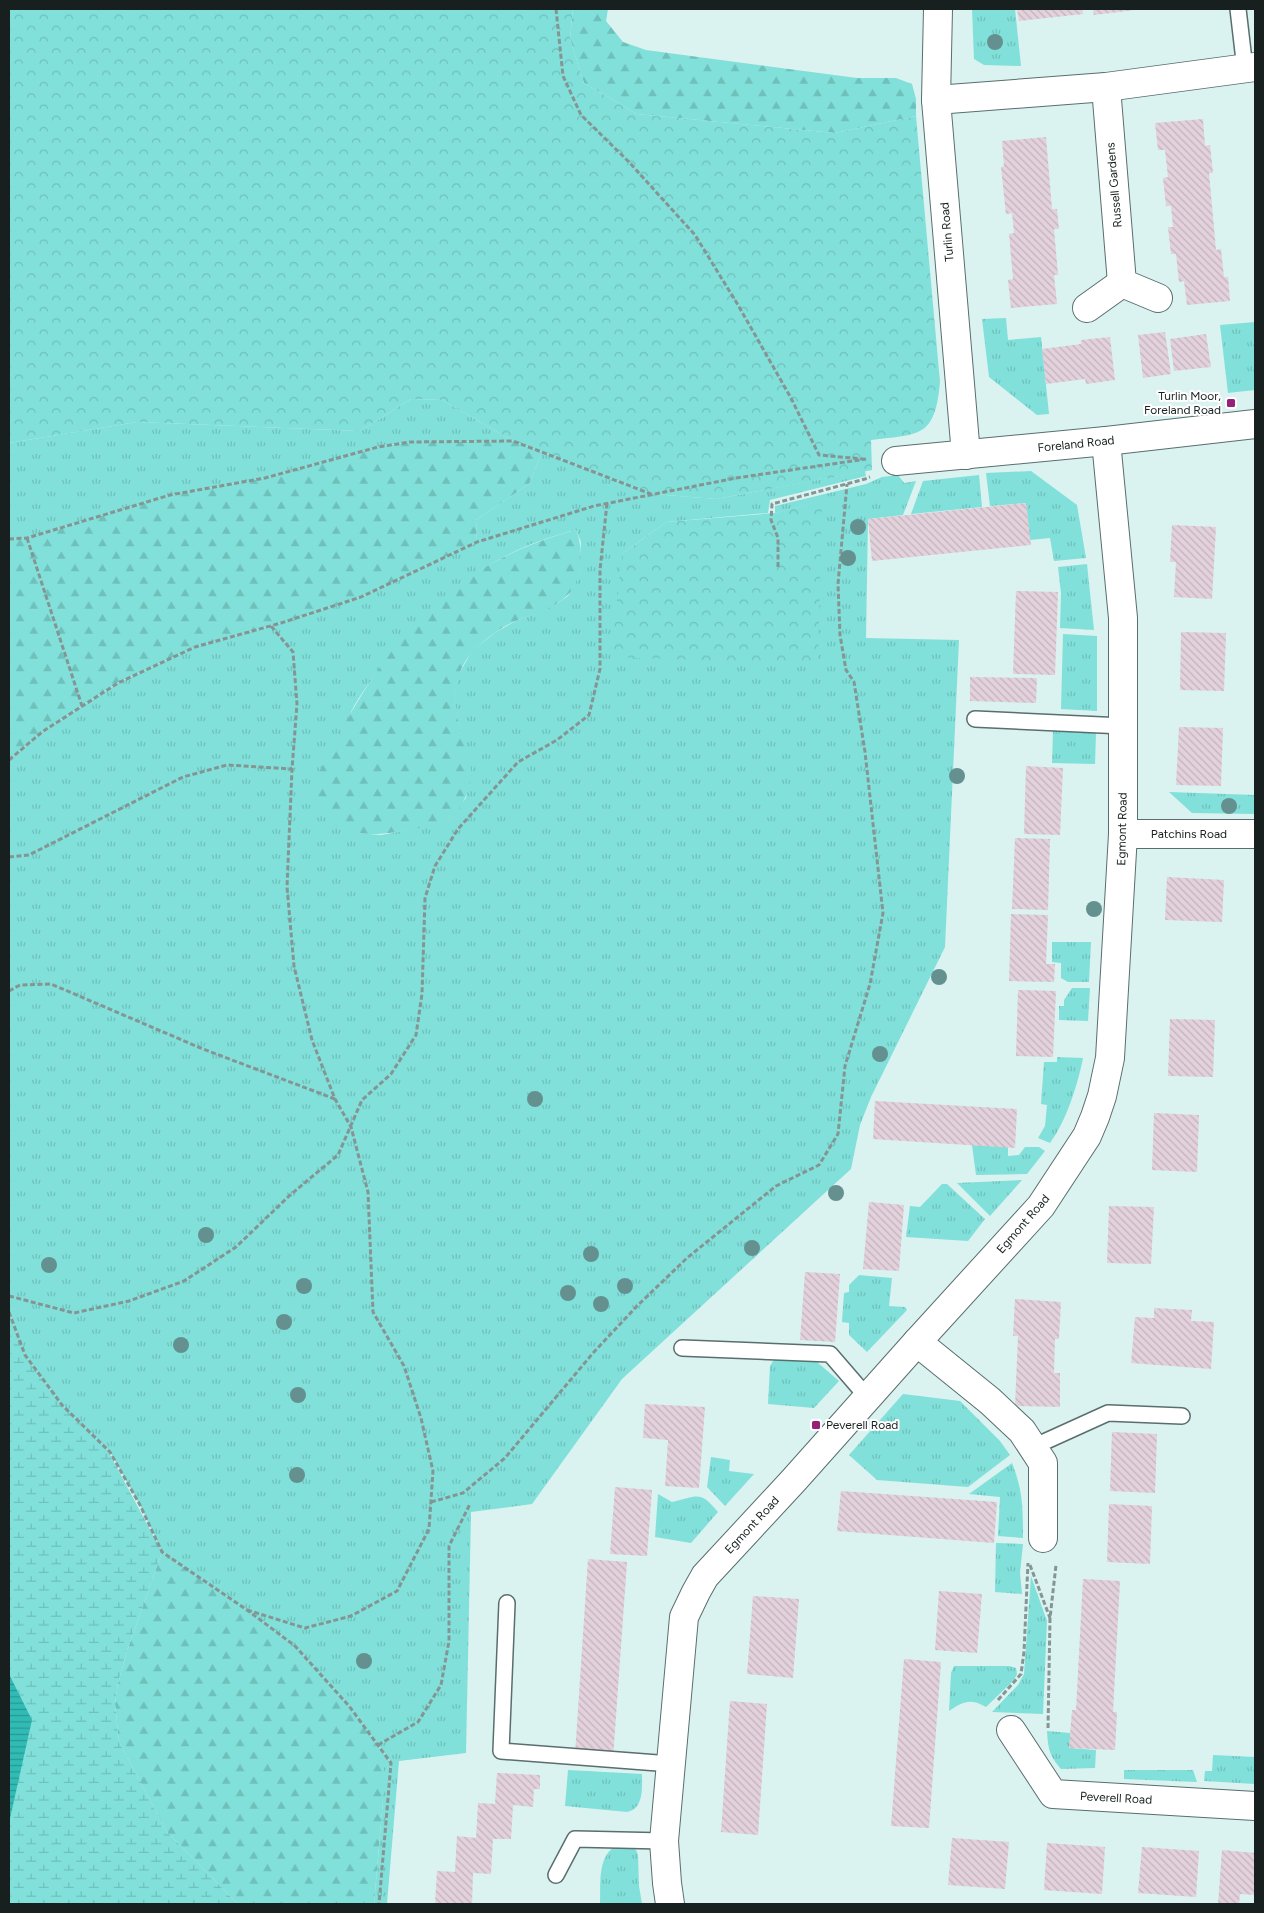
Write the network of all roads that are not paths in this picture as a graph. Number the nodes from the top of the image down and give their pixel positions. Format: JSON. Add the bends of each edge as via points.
{"nodes":[{"id":1,"x":938,"y":9,"type":"edge"},
{"id":2,"x":1238,"y":9,"type":"edge"},
{"id":3,"x":1250,"y":68,"type":"edge"},
{"id":4,"x":1106,"y":87,"type":"junction"},
{"id":5,"x":936,"y":100,"type":"junction"},
{"id":6,"x":1122,"y":283,"type":"junction"},
{"id":7,"x":1158,"y":298,"type":"dead end"},
{"id":8,"x":1086,"y":308,"type":"dead end"},
{"id":9,"x":1255,"y":424,"type":"edge"},
{"id":10,"x":1106,"y":441,"type":"junction"},
{"id":11,"x":966,"y":455,"type":"junction"},
{"id":12,"x":896,"y":461,"type":"road end"},
{"id":13,"x":975,"y":719,"type":"dead end"},
{"id":14,"x":1123,"y":726,"type":"junction"},
{"id":15,"x":1123,"y":834,"type":"junction"},
{"id":16,"x":1255,"y":834,"type":"edge"},
{"id":17,"x":917,"y":1342,"type":"junction"},
{"id":18,"x":682,"y":1348,"type":"dead end"},
{"id":19,"x":868,"y":1398,"type":"junction"},
{"id":20,"x":1182,"y":1416,"type":"dead end"},
{"id":21,"x":1033,"y":1447,"type":"junction"},
{"id":22,"x":1043,"y":1538,"type":"road end"},
{"id":23,"x":508,"y":1603,"type":"dead end"},
{"id":24,"x":1010,"y":1730,"type":"road end"},
{"id":25,"x":671,"y":1764,"type":"junction"},
{"id":26,"x":1255,"y":1806,"type":"edge"},
{"id":27,"x":664,"y":1841,"type":"junction"},
{"id":28,"x":556,"y":1874,"type":"dead end"},
{"id":29,"x":670,"y":1904,"type":"edge"}],
"edges":[{"from":1,"to":5,"type":"street","name":"Turlin Road"},
{"from":2,"to":3,"type":"lane"},
{"from":3,"to":4,"type":"street"},
{"from":4,"to":5,"type":"street"},
{"from":4,"to":6,"type":"street","name":"Russell Gardens"},
{"from":5,"to":11,"type":"street","name":"Turlin Road"},
{"from":6,"to":7,"type":"street"},
{"from":6,"to":8,"type":"street"},
{"from":9,"to":10,"type":"street","name":"Foreland Road"},
{"from":10,"to":11,"type":"street","name":"Foreland Road"},
{"from":10,"to":14,"type":"street","name":"Egmont Road","via":[[1124,618]]},
{"from":11,"to":12,"type":"street","name":"Foreland Road"},
{"from":13,"to":14,"type":"lane"},
{"from":14,"to":15,"type":"street","name":"Egmont Road"},
{"from":15,"to":16,"type":"street","name":"Patchins Road"},
{"from":15,"to":17,"type":"street","name":"Egmont Road","via":[[1110,1058],[1095,1117],[1087,1136],[1041,1206]]},
{"from":17,"to":19,"type":"street","name":"Egmont Road"},
{"from":17,"to":21,"type":"street","via":[[990,1401],[1022,1431]]},
{"from":18,"to":19,"type":"lane","via":[[830,1354]]},
{"from":19,"to":25,"type":"street","name":"Egmont Road","via":[[705,1576],[696,1592],[684,1618]]},
{"from":20,"to":21,"type":"lane","via":[[1108,1412]]},
{"from":21,"to":22,"type":"street","via":[[1043,1462]]},
{"from":23,"to":25,"type":"lane","via":[[501,1751]]},
{"from":24,"to":26,"type":"street","name":"Peverell Road","via":[[1053,1794]]},
{"from":25,"to":27,"type":"street","name":"Egmont Road"},
{"from":27,"to":28,"type":"lane","via":[[574,1839]]},
{"from":27,"to":29,"type":"street","name":"Egmont Road"}]}
